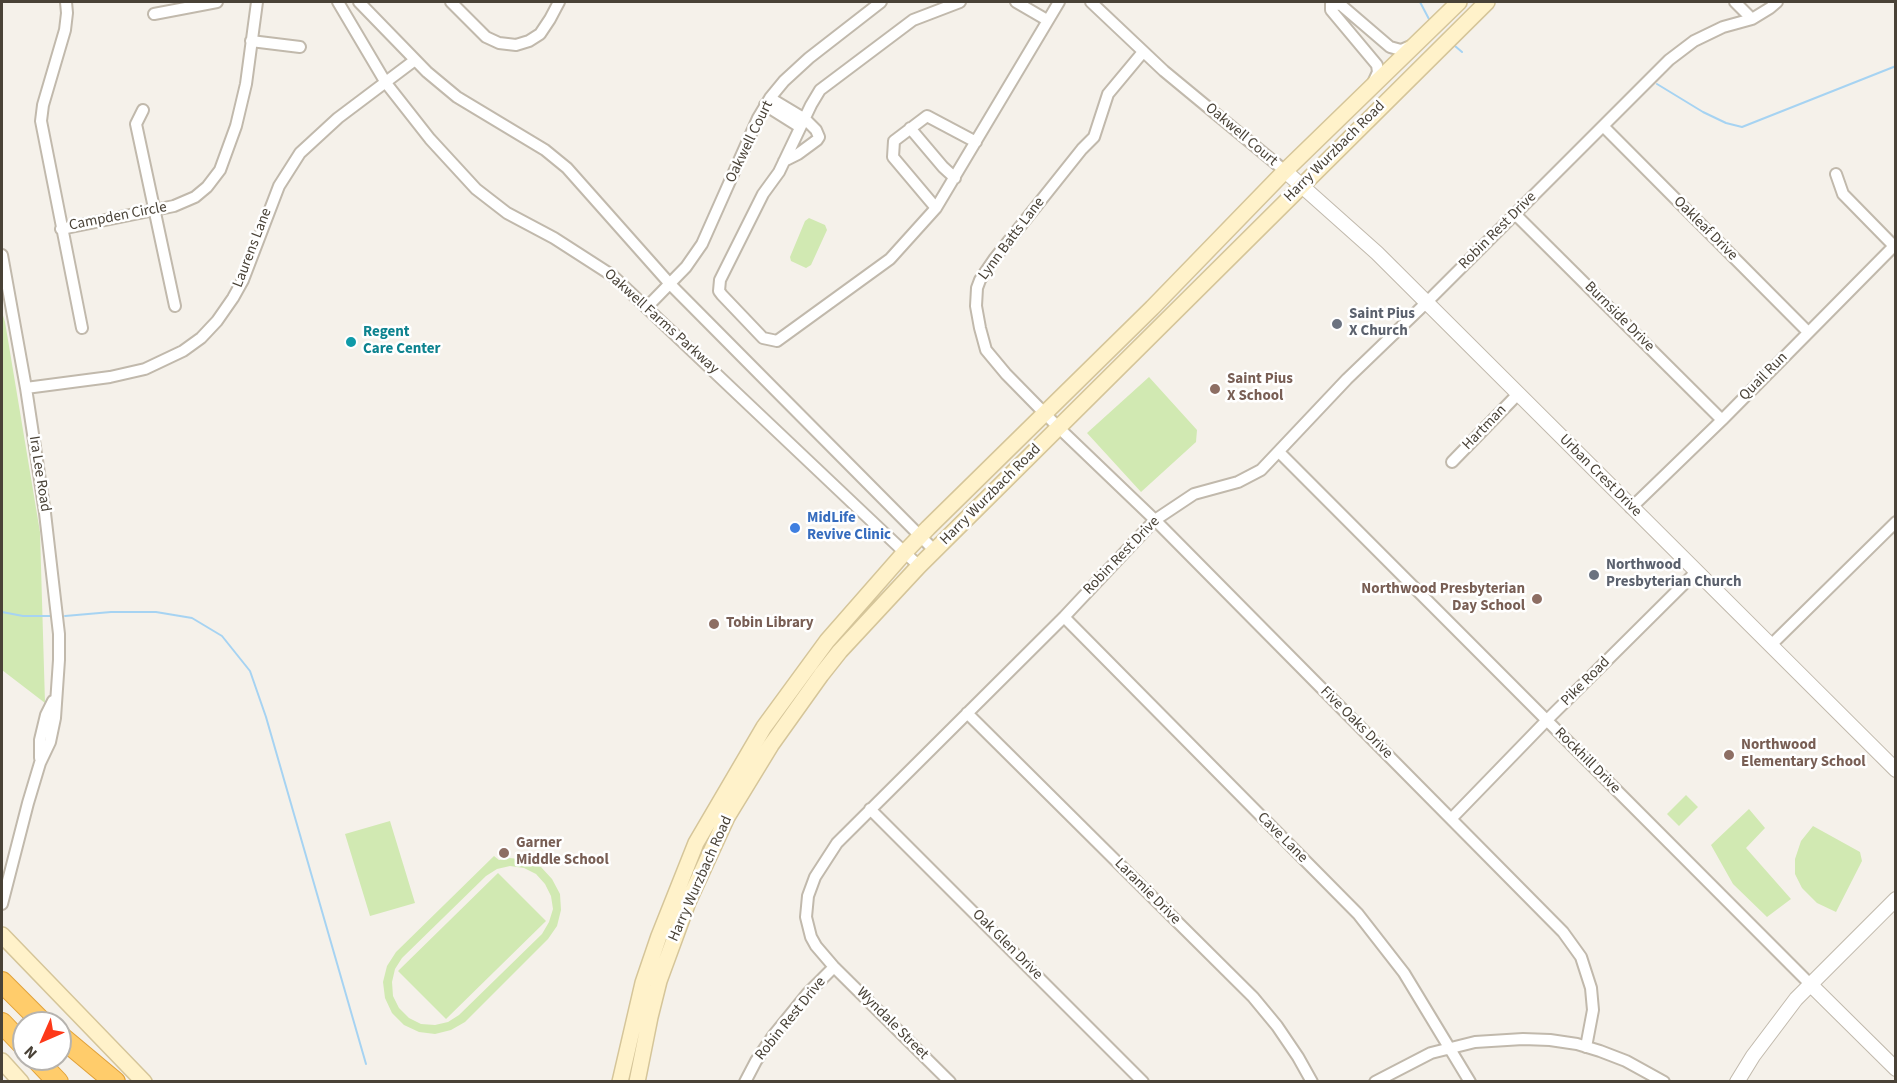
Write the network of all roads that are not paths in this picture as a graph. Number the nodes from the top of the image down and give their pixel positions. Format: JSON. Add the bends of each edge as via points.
{"nodes":[{"id":1,"x":66,"y":2,"type":"edge"},
{"id":2,"x":218,"y":2,"type":"edge"},
{"id":3,"x":257,"y":2,"type":"edge"},
{"id":4,"x":338,"y":2,"type":"edge"},
{"id":5,"x":359,"y":2,"type":"edge"},
{"id":6,"x":451,"y":2,"type":"edge"},
{"id":7,"x":560,"y":2,"type":"edge"},
{"id":8,"x":881,"y":2,"type":"edge"},
{"id":9,"x":960,"y":2,"type":"edge"},
{"id":10,"x":1016,"y":2,"type":"edge"},
{"id":11,"x":1059,"y":2,"type":"edge"},
{"id":12,"x":1091,"y":2,"type":"edge"},
{"id":13,"x":1459,"y":2,"type":"edge"},
{"id":14,"x":1487,"y":2,"type":"edge"},
{"id":15,"x":1735,"y":2,"type":"edge"},
{"id":16,"x":1777,"y":2,"type":"edge"},
{"id":17,"x":344,"y":13,"type":"junction"},
{"id":18,"x":154,"y":14,"type":"dead end"},
{"id":19,"x":1752,"y":19,"type":"junction"},
{"id":20,"x":1047,"y":20,"type":"junction"},
{"id":21,"x":1366,"y":27,"type":"junction"},
{"id":22,"x":1355,"y":38,"type":"junction"},
{"id":23,"x":251,"y":41,"type":"junction"},
{"id":24,"x":1416,"y":44,"type":"junction"},
{"id":25,"x":300,"y":47,"type":"dead end"},
{"id":26,"x":1143,"y":52,"type":"junction"},
{"id":27,"x":415,"y":60,"type":"junction"},
{"id":28,"x":386,"y":82,"type":"junction"},
{"id":29,"x":1371,"y":88,"type":"junction"},
{"id":30,"x":768,"y":101,"type":"junction"},
{"id":31,"x":143,"y":110,"type":"dead end"},
{"id":32,"x":803,"y":123,"type":"junction"},
{"id":33,"x":1603,"y":126,"type":"junction"},
{"id":34,"x":910,"y":128,"type":"junction"},
{"id":35,"x":975,"y":142,"type":"junction"},
{"id":36,"x":784,"y":161,"type":"junction"},
{"id":37,"x":1285,"y":171,"type":"junction"},
{"id":38,"x":1836,"y":174,"type":"dead end"},
{"id":39,"x":954,"y":178,"type":"junction"},
{"id":40,"x":1300,"y":186,"type":"junction"},
{"id":41,"x":936,"y":208,"type":"junction"},
{"id":42,"x":155,"y":210,"type":"junction"},
{"id":43,"x":1515,"y":214,"type":"junction"},
{"id":44,"x":61,"y":229,"type":"junction"},
{"id":45,"x":1895,"y":245,"type":"edge"},
{"id":46,"x":2,"y":255,"type":"edge"},
{"id":47,"x":670,"y":284,"type":"junction"},
{"id":48,"x":1427,"y":302,"type":"junction"},
{"id":49,"x":175,"y":306,"type":"dead end"},
{"id":50,"x":647,"y":307,"type":"junction"},
{"id":51,"x":82,"y":328,"type":"dead end"},
{"id":52,"x":1808,"y":332,"type":"junction"},
{"id":53,"x":26,"y":388,"type":"junction"},
{"id":54,"x":1518,"y":394,"type":"junction"},
{"id":55,"x":1044,"y":412,"type":"junction"},
{"id":56,"x":1722,"y":420,"type":"junction"},
{"id":57,"x":1059,"y":428,"type":"junction"},
{"id":58,"x":1279,"y":452,"type":"junction"},
{"id":59,"x":1452,"y":462,"type":"dead end"},
{"id":60,"x":1631,"y":508,"type":"junction"},
{"id":61,"x":1155,"y":520,"type":"junction"},
{"id":62,"x":1896,"y":522,"type":"edge"},
{"id":63,"x":920,"y":536,"type":"junction"},
{"id":64,"x":934,"y":551,"type":"junction"},
{"id":65,"x":905,"y":552,"type":"junction"},
{"id":66,"x":919,"y":566,"type":"junction"},
{"id":67,"x":1697,"y":571,"type":"junction"},
{"id":68,"x":1064,"y":617,"type":"junction"},
{"id":69,"x":827,"y":641,"type":"junction"},
{"id":70,"x":1771,"y":645,"type":"junction"},
{"id":71,"x":840,"y":651,"type":"junction"},
{"id":72,"x":814,"y":670,"type":"junction"},
{"id":73,"x":968,"y":714,"type":"junction"},
{"id":74,"x":1547,"y":720,"type":"junction"},
{"id":75,"x":1896,"y":770,"type":"edge"},
{"id":76,"x":870,"y":809,"type":"junction"},
{"id":77,"x":1451,"y":819,"type":"junction"},
{"id":78,"x":1896,"y":899,"type":"edge"},
{"id":79,"x":2,"y":904,"type":"edge"},
{"id":80,"x":2,"y":935,"type":"edge"},
{"id":81,"x":666,"y":938,"type":"junction"},
{"id":82,"x":834,"y":967,"type":"junction"},
{"id":83,"x":2,"y":982,"type":"edge"},
{"id":84,"x":1811,"y":985,"type":"junction"},
{"id":85,"x":31,"y":1011,"type":"edge"},
{"id":86,"x":1586,"y":1047,"type":"junction"},
{"id":87,"x":72,"y":1048,"type":"edge"},
{"id":88,"x":1450,"y":1048,"type":"junction"},
{"id":89,"x":72,"y":1051,"type":"edge"},
{"id":90,"x":2,"y":1061,"type":"edge"},
{"id":91,"x":1896,"y":1069,"type":"edge"},
{"id":92,"x":47,"y":1071,"type":"edge"},
{"id":93,"x":2,"y":1075,"type":"edge"},
{"id":94,"x":9,"y":1082,"type":"edge"},
{"id":95,"x":21,"y":1082,"type":"edge"},
{"id":96,"x":58,"y":1082,"type":"edge"},
{"id":97,"x":100,"y":1082,"type":"edge"},
{"id":98,"x":115,"y":1082,"type":"edge"},
{"id":99,"x":144,"y":1082,"type":"edge"},
{"id":100,"x":620,"y":1082,"type":"edge"},
{"id":101,"x":637,"y":1082,"type":"edge"},
{"id":102,"x":745,"y":1082,"type":"edge"},
{"id":103,"x":950,"y":1082,"type":"edge"},
{"id":104,"x":1143,"y":1082,"type":"edge"},
{"id":105,"x":1312,"y":1082,"type":"edge"},
{"id":106,"x":1375,"y":1082,"type":"edge"},
{"id":107,"x":1470,"y":1082,"type":"edge"},
{"id":108,"x":1664,"y":1082,"type":"edge"},
{"id":109,"x":1737,"y":1082,"type":"edge"}],
"edges":[{"from":1,"to":44,"type":"street","name":"Campden Circle","via":[[65,30],[41,121]]},
{"from":2,"to":18,"type":"street"},
{"from":3,"to":23,"type":"street","name":"Campden Circle"},
{"from":4,"to":17,"type":"street","name":"Oakwell Farms Parkway"},
{"from":5,"to":17,"type":"street"},
{"from":5,"to":27,"type":"street","name":"Oakwell Farms Parkway"},
{"from":6,"to":7,"type":"street","via":[[486,37],[516,45],[540,34]]},
{"from":8,"to":30,"type":"street","name":"Oakwell Court","via":[[789,75]]},
{"from":9,"to":32,"type":"street","via":[[913,20],[820,90]]},
{"from":10,"to":20,"type":"street"},
{"from":11,"to":20,"type":"street"},
{"from":12,"to":26,"type":"street","name":"Oakwell Court"},
{"from":13,"to":24,"type":"main road","name":"Harry Wurzbach Road"},
{"from":14,"to":40,"type":"main road","name":"Harry Wurzbach Road"},
{"from":15,"to":19,"type":"street"},
{"from":16,"to":19,"type":"street","name":"Robin Rest Drive"},
{"from":17,"to":28,"type":"street","name":"Oakwell Farms Parkway"},
{"from":19,"to":33,"type":"street","name":"Robin Rest Drive","via":[[1708,33],[1681,49]]},
{"from":20,"to":35,"type":"street"},
{"from":21,"to":22,"type":"street"},
{"from":21,"to":22,"type":"street","via":[[1341,5],[1332,4],[1331,10]]},
{"from":21,"to":24,"type":"street","via":[[1390,47],[1401,50]]},
{"from":22,"to":29,"type":"street","via":[[1377,65]]},
{"from":23,"to":25,"type":"street"},
{"from":23,"to":42,"type":"street","name":"Campden Circle","via":[[236,126],[220,170],[195,197]]},
{"from":24,"to":29,"type":"main road","name":"Harry Wurzbach Road"},
{"from":26,"to":37,"type":"street","name":"Oakwell Court"},
{"from":26,"to":55,"type":"street","name":"Lynn Batts Lane","via":[[1108,94],[1094,137],[994,258],[977,288],[976,306],[987,350]]},
{"from":27,"to":28,"type":"street","name":"Laurens Lane"},
{"from":27,"to":47,"type":"street","name":"Oakwell Farms Parkway","via":[[457,97],[545,150],[567,168]]},
{"from":28,"to":50,"type":"street","name":"Oakwell Farms Parkway","via":[[429,139],[476,189],[507,213],[588,258]]},
{"from":28,"to":53,"type":"street","name":"Laurens Lane","via":[[300,153],[270,204],[243,280],[201,338],[145,369]]},
{"from":29,"to":37,"type":"main road","name":"Harry Wurzbach Road"},
{"from":30,"to":32,"type":"street"},
{"from":30,"to":47,"type":"street","name":"Oakwell Court","via":[[702,244]]},
{"from":31,"to":42,"type":"street","via":[[136,124]]},
{"from":32,"to":36,"type":"street"},
{"from":32,"to":36,"type":"street","via":[[816,130],[819,137]]},
{"from":33,"to":43,"type":"street","name":"Robin Rest Drive"},
{"from":33,"to":52,"type":"street","name":"Oakleaf Drive"},
{"from":34,"to":35,"type":"street","via":[[927,116]]},
{"from":34,"to":39,"type":"street"},
{"from":34,"to":41,"type":"street","via":[[894,141],[893,157]]},
{"from":35,"to":39,"type":"street"},
{"from":36,"to":41,"type":"street","via":[[720,280],[719,291],[763,338],[777,341],[890,259]]},
{"from":37,"to":40,"type":"street","name":"Urban Crest Drive"},
{"from":37,"to":55,"type":"main road","name":"Harry Wurzbach Road"},
{"from":38,"to":45,"type":"street","via":[[1843,194]]},
{"from":39,"to":41,"type":"street"},
{"from":40,"to":48,"type":"street","name":"Urban Crest Drive"},
{"from":40,"to":57,"type":"main road","name":"Harry Wurzbach Road"},
{"from":42,"to":44,"type":"street","name":"Campden Circle"},
{"from":42,"to":49,"type":"street"},
{"from":43,"to":48,"type":"street","name":"Robin Rest Drive"},
{"from":43,"to":56,"type":"street","name":"Burnside Drive"},
{"from":44,"to":51,"type":"street"},
{"from":45,"to":52,"type":"street","name":"Quail Run"},
{"from":46,"to":53,"type":"street","name":"Ira Lee Road"},
{"from":47,"to":50,"type":"street","name":"Oakwell Court"},
{"from":47,"to":63,"type":"street","name":"Oakwell Farms Parkway"},
{"from":48,"to":54,"type":"street","name":"Urban Crest Drive"},
{"from":48,"to":58,"type":"street","name":"Robin Rest Drive"},
{"from":50,"to":65,"type":"street","name":"Oakwell Farms Parkway"},
{"from":52,"to":56,"type":"street","name":"Quail Run"},
{"from":53,"to":79,"type":"street","name":"Ira Lee Road","via":[[50,552],[59,666],[50,742],[40,763]]},
{"from":54,"to":59,"type":"street","name":"Hartman"},
{"from":54,"to":60,"type":"street","name":"Urban Crest Drive"},
{"from":55,"to":57,"type":"street","name":"Lynn Batts Lane"},
{"from":55,"to":63,"type":"main road","name":"Harry Wurzbach Road"},
{"from":56,"to":60,"type":"street","name":"Quail Run"},
{"from":57,"to":61,"type":"street","name":"Five Oaks Drive"},
{"from":57,"to":64,"type":"main road","name":"Harry Wurzbach Road"},
{"from":58,"to":61,"type":"street","name":"Robin Rest Drive","via":[[1250,477],[1194,494]]},
{"from":58,"to":74,"type":"street","name":"Rockhill Drive"},
{"from":60,"to":67,"type":"street","name":"Urban Crest Drive"},
{"from":61,"to":68,"type":"street","name":"Robin Rest Drive"},
{"from":61,"to":77,"type":"street","name":"Five Oaks Drive"},
{"from":62,"to":70,"type":"street"},
{"from":63,"to":64,"type":"street","name":"Oakwell Farms Parkway"},
{"from":63,"to":65,"type":"main road","name":"Harry Wurzbach Road"},
{"from":64,"to":66,"type":"main road","name":"Harry Wurzbach Road"},
{"from":65,"to":66,"type":"street","name":"Oakwell Farms Parkway"},
{"from":65,"to":69,"type":"main road","name":"Harry Wurzbach Road"},
{"from":66,"to":71,"type":"main road","name":"Harry Wurzbach Road"},
{"from":67,"to":70,"type":"street","name":"Urban Crest Drive"},
{"from":67,"to":74,"type":"street","name":"Pike Road"},
{"from":68,"to":73,"type":"street","name":"Robin Rest Drive"},
{"from":68,"to":88,"type":"street","name":"Cave Lane","via":[[1358,914],[1404,973]]},
{"from":69,"to":71,"type":"street"},
{"from":69,"to":72,"type":"main road","name":"Harry Wurzbach Road"},
{"from":70,"to":75,"type":"street","name":"Urban Crest Drive"},
{"from":71,"to":72,"type":"main road","name":"Harry Wurzbach Road"},
{"from":72,"to":81,"type":"main road","name":"Harry Wurzbach Road","via":[[769,719],[724,825]]},
{"from":73,"to":76,"type":"street","name":"Robin Rest Drive"},
{"from":73,"to":105,"type":"street","name":"Laramie Drive","via":[[1253,997],[1278,1026]]},
{"from":74,"to":77,"type":"street","name":"Pike Road"},
{"from":74,"to":84,"type":"street","name":"Rockhill Drive"},
{"from":76,"to":82,"type":"street","name":"Robin Rest Drive","via":[[837,843],[815,877],[808,897],[806,917],[811,938]]},
{"from":76,"to":104,"type":"street","name":"Oak Glen Drive"},
{"from":77,"to":86,"type":"street","name":"Five Oaks Drive","via":[[1563,932],[1581,957],[1592,999]]},
{"from":78,"to":84,"type":"street"},
{"from":80,"to":99,"type":"main road"},
{"from":81,"to":100,"type":"main road","name":"Harry Wurzbach Road","via":[[643,983]]},
{"from":81,"to":101,"type":"main road","name":"Harry Wurzbach Road"},
{"from":82,"to":102,"type":"street","name":"Robin Rest Drive","via":[[773,1036]]},
{"from":82,"to":103,"type":"street","name":"Wyndale Street"},
{"from":83,"to":85,"type":"highway"},
{"from":84,"to":91,"type":"street","name":"Rockhill Drive"},
{"from":84,"to":109,"type":"street","via":[[1792,1003]]},
{"from":86,"to":88,"type":"street","via":[[1550,1040],[1498,1039]]},
{"from":86,"to":108,"type":"street","via":[[1626,1061]]},
{"from":87,"to":98,"type":"highway"},
{"from":88,"to":106,"type":"street","via":[[1431,1053]]},
{"from":88,"to":107,"type":"street","name":"Cave Lane"},
{"from":89,"to":97,"type":"highway"},
{"from":90,"to":95,"type":"main road"},
{"from":92,"to":96,"type":"highway"},
{"from":93,"to":94,"type":"main road"}]}
